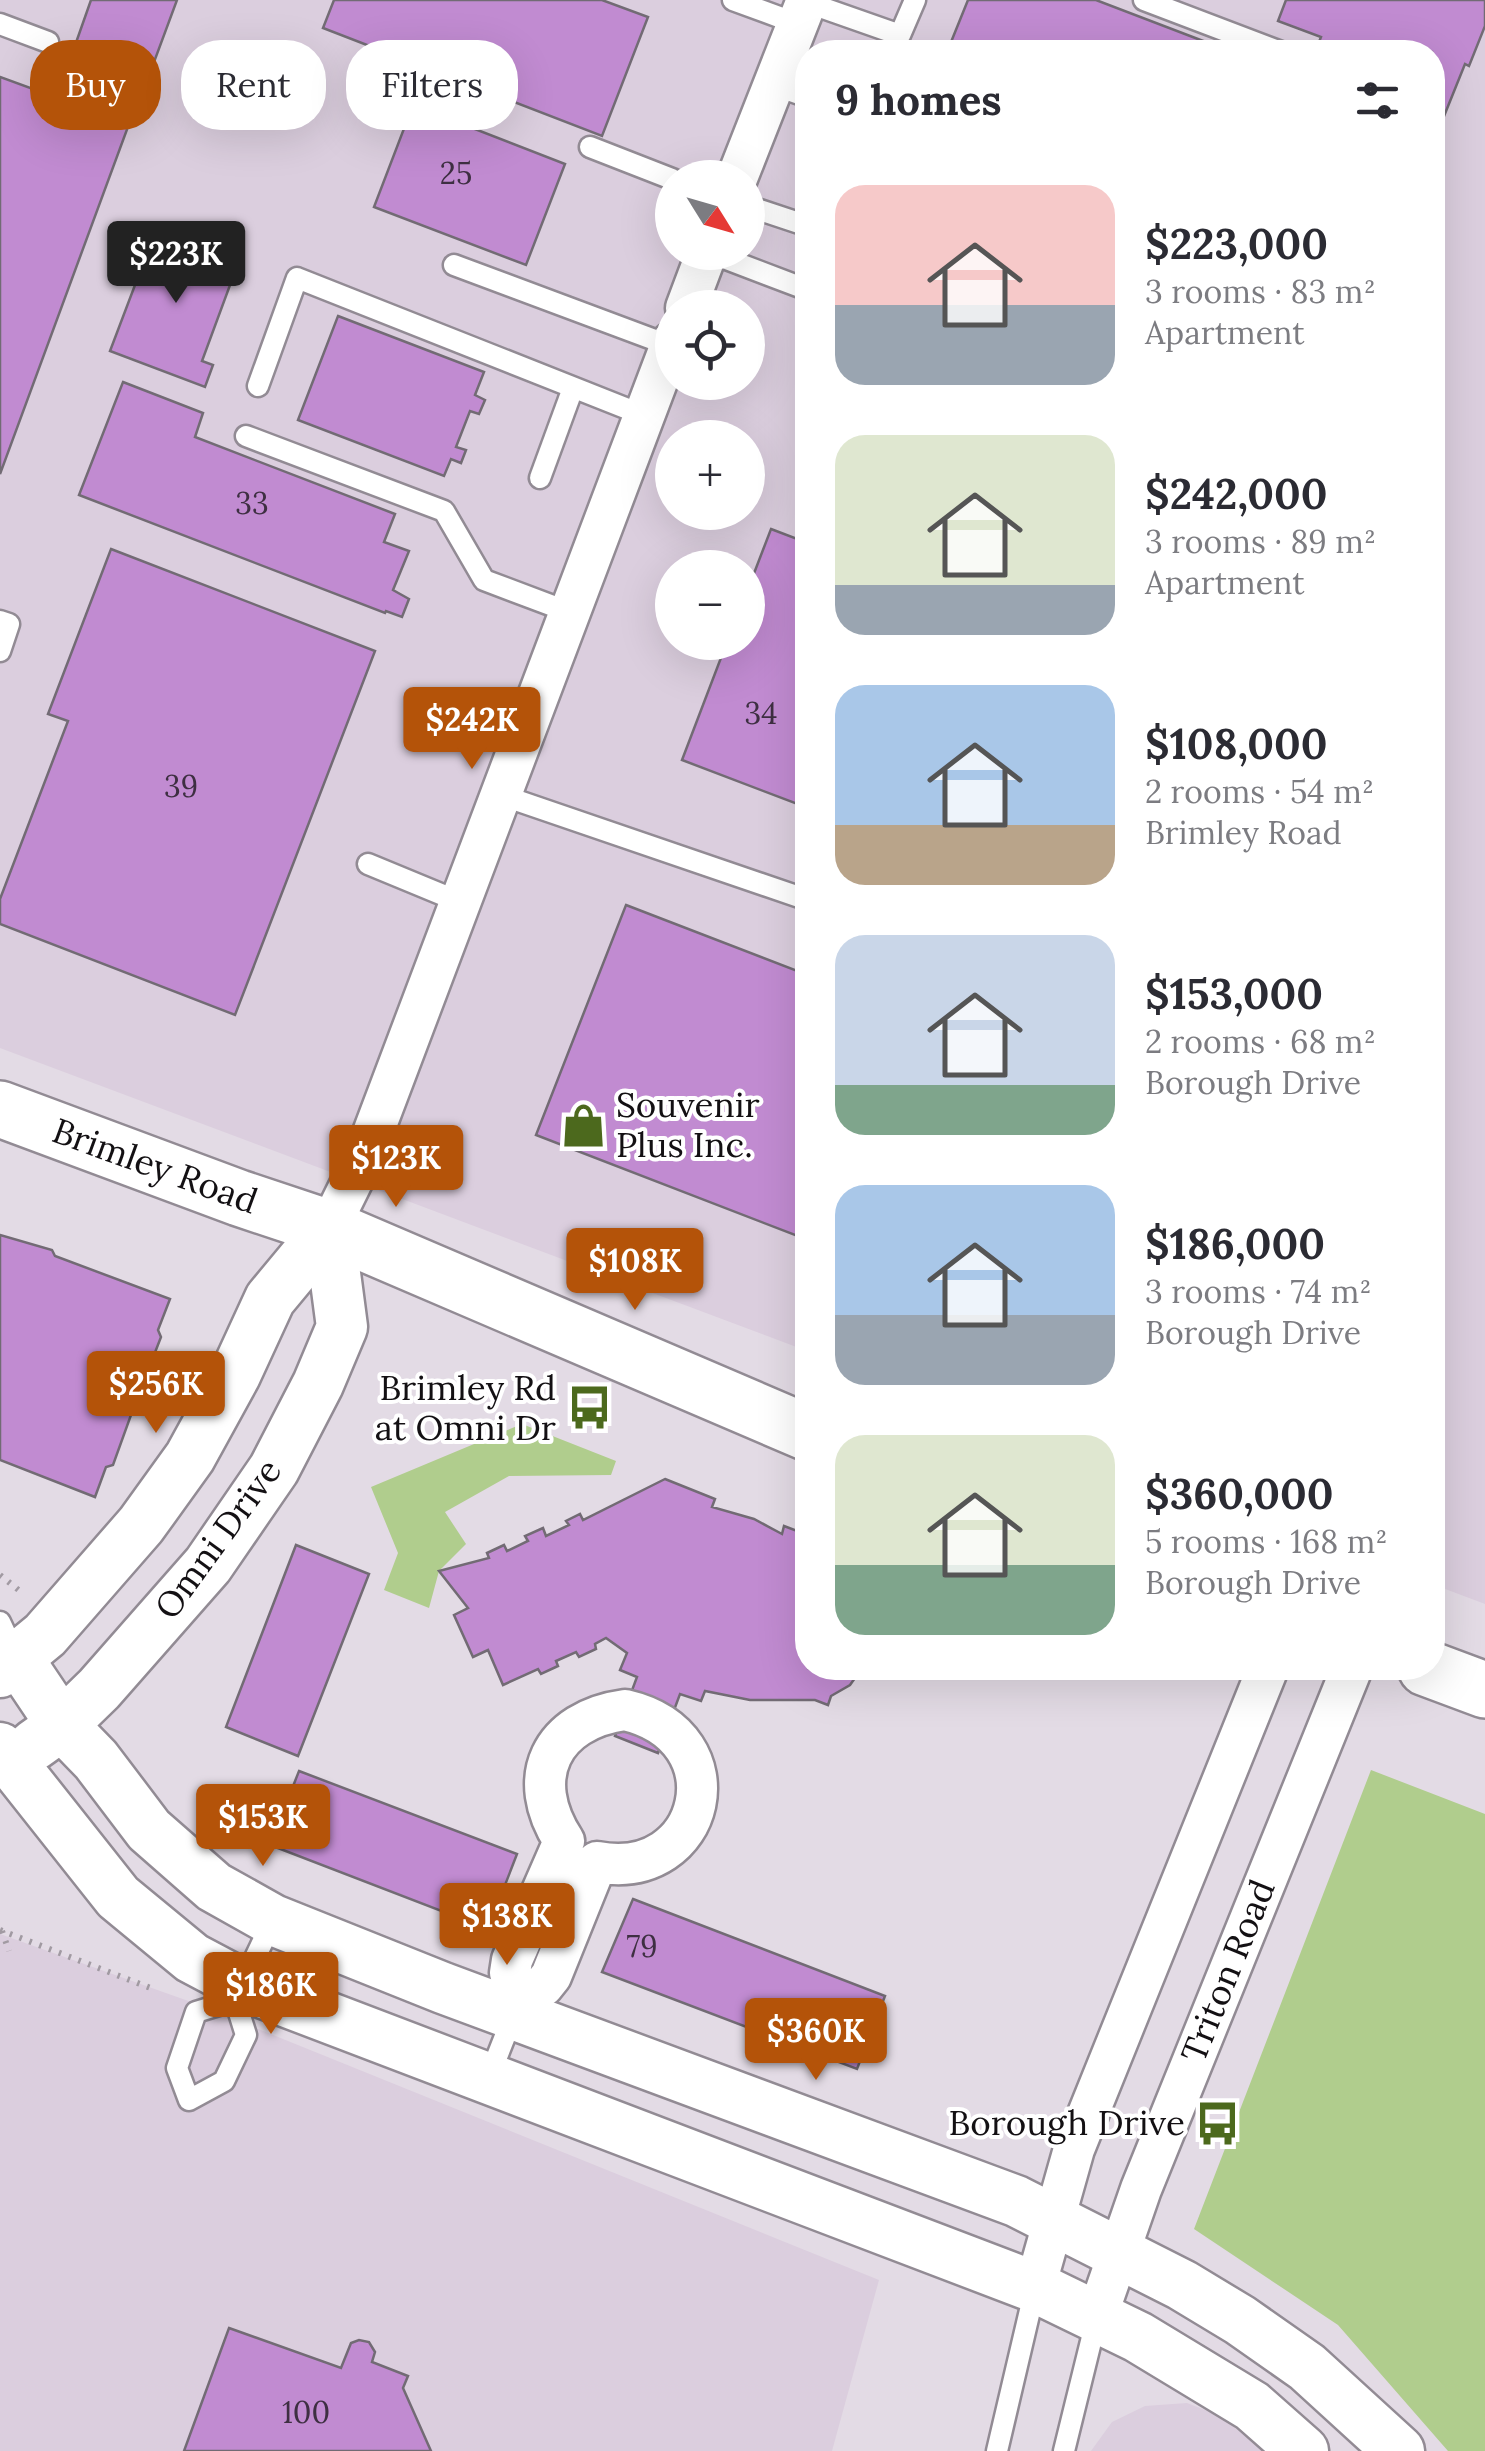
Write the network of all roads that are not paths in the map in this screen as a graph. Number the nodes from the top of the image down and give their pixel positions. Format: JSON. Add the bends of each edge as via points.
{"nodes":[{"id":1,"x":733,"y":0,"type":"edge"},
{"id":2,"x":915,"y":0,"type":"edge"},
{"id":3,"x":1144,"y":0,"type":"edge"},
{"id":4,"x":804,"y":9,"type":"edge"},
{"id":5,"x":0,"y":24,"type":"edge"},
{"id":6,"x":43,"y":40,"type":"edge"},
{"id":7,"x":799,"y":40,"type":"edge"},
{"id":8,"x":1249,"y":40,"type":"edge"},
{"id":9,"x":795,"y":66,"type":"edge"},
{"id":10,"x":791,"y":91,"type":"edge"},
{"id":11,"x":590,"y":147,"type":"dead end"},
{"id":12,"x":749,"y":160,"type":"edge"},
{"id":13,"x":655,"y":172,"type":"edge"},
{"id":14,"x":765,"y":212,"type":"edge"},
{"id":15,"x":795,"y":222,"type":"edge"},
{"id":16,"x":454,"y":264,"type":"dead end"},
{"id":17,"x":755,"y":270,"type":"edge"},
{"id":18,"x":795,"y":285,"type":"edge"},
{"id":19,"x":655,"y":338,"type":"edge"},
{"id":20,"x":258,"y":386,"type":"dead end"},
{"id":21,"x":655,"y":386,"type":"edge"},
{"id":22,"x":573,"y":388,"type":"junction"},
{"id":23,"x":643,"y":416,"type":"junction"},
{"id":24,"x":246,"y":436,"type":"dead end"},
{"id":25,"x":540,"y":478,"type":"dead end"},
{"id":26,"x":569,"y":612,"type":"junction"},
{"id":27,"x":0,"y":621,"type":"edge"},
{"id":28,"x":0,"y":650,"type":"edge"},
{"id":29,"x":501,"y":795,"type":"junction"},
{"id":30,"x":368,"y":864,"type":"dead end"},
{"id":31,"x":795,"y":896,"type":"edge"},
{"id":32,"x":460,"y":902,"type":"junction"},
{"id":33,"x":0,"y":1109,"type":"edge"},
{"id":34,"x":329,"y":1228,"type":"junction"},
{"id":35,"x":795,"y":1427,"type":"edge"},
{"id":36,"x":6,"y":1651,"type":"edge"},
{"id":37,"x":1445,"y":1675,"type":"edge"},
{"id":38,"x":1263,"y":1680,"type":"edge"},
{"id":39,"x":1347,"y":1680,"type":"edge"},
{"id":40,"x":1485,"y":1690,"type":"edge"},
{"id":41,"x":62,"y":1725,"type":"junction"},
{"id":42,"x":4,"y":1760,"type":"edge"},
{"id":43,"x":272,"y":1920,"type":"junction"},
{"id":44,"x":239,"y":1993,"type":"junction"},
{"id":45,"x":517,"y":2006,"type":"junction"},
{"id":46,"x":488,"y":2078,"type":"junction"},
{"id":47,"x":1053,"y":2220,"type":"junction"},
{"id":48,"x":1118,"y":2254,"type":"junction"},
{"id":49,"x":1035,"y":2287,"type":"junction"},
{"id":50,"x":1097,"y":2316,"type":"junction"},
{"id":51,"x":997,"y":2451,"type":"edge"},
{"id":52,"x":1064,"y":2451,"type":"edge"},
{"id":53,"x":1303,"y":2451,"type":"edge"},
{"id":54,"x":1399,"y":2451,"type":"edge"}],
"edges":[{"from":1,"to":4,"type":"lane"},
{"from":2,"to":4,"type":"lane","via":[[900,36]]},
{"from":3,"to":8,"type":"lane"},
{"from":4,"to":7,"type":"street"},
{"from":5,"to":6,"type":"lane"},
{"from":9,"to":10,"type":"street"},
{"from":10,"to":12,"type":"street"},
{"from":11,"to":13,"type":"lane"},
{"from":14,"to":15,"type":"lane"},
{"from":16,"to":19,"type":"lane"},
{"from":17,"to":18,"type":"lane"},
{"from":20,"to":22,"type":"lane","via":[[297,278]]},
{"from":21,"to":23,"type":"street"},
{"from":22,"to":23,"type":"lane"},
{"from":22,"to":25,"type":"lane"},
{"from":23,"to":26,"type":"street"},
{"from":24,"to":26,"type":"lane","via":[[444,512],[484,580]]},
{"from":26,"to":29,"type":"street"},
{"from":27,"to":28,"type":"lane","via":[[8,624]]},
{"from":29,"to":31,"type":"lane"},
{"from":29,"to":32,"type":"street"},
{"from":30,"to":32,"type":"lane"},
{"from":32,"to":34,"type":"street","via":[[364,1157]]},
{"from":33,"to":34,"type":"main road","name":"Brimley Road"},
{"from":34,"to":35,"type":"main road","name":"Brimley Road"},
{"from":34,"to":36,"type":"street","name":"Omni Drive","via":[[270,1299],[190,1457],[141,1525],[45,1635]]},
{"from":34,"to":41,"type":"street","name":"Omni Drive","via":[[342,1327],[274,1470],[208,1565]]},
{"from":36,"to":41,"type":"street"},
{"from":37,"to":40,"type":"main road"},
{"from":38,"to":47,"type":"street","via":[[1100,2082]]},
{"from":39,"to":48,"type":"street","name":"Triton Road"},
{"from":41,"to":42,"type":"street","name":"Omni Drive"},
{"from":41,"to":43,"type":"street","via":[[149,1830],[214,1886]]},
{"from":42,"to":44,"type":"street","via":[[118,1897]]},
{"from":43,"to":44,"type":"lane"},
{"from":43,"to":45,"type":"street"},
{"from":44,"to":44,"type":"lane","via":[[246,2035],[224,2081],[189,2100],[177,2068],[196,2012]]},
{"from":44,"to":46,"type":"street"},
{"from":45,"to":45,"type":"street","via":[[551,1976],[597,1862],[651,1858],[685,1831],[698,1789],[695,1768],[686,1747],[658,1720],[625,1710],[602,1713],[555,1748],[544,1794],[564,1840],[512,1960]]},
{"from":45,"to":46,"type":"lane"},
{"from":45,"to":47,"type":"street"},
{"from":46,"to":49,"type":"street"},
{"from":47,"to":48,"type":"street"},
{"from":47,"to":49,"type":"street"},
{"from":48,"to":50,"type":"street","name":"Triton Road"},
{"from":48,"to":54,"type":"street","via":[[1240,2320],[1307,2368]]},
{"from":49,"to":50,"type":"street"},
{"from":49,"to":51,"type":"lane"},
{"from":50,"to":52,"type":"lane","name":"Triton Road"},
{"from":50,"to":53,"type":"street","via":[[1252,2406]]}]}
